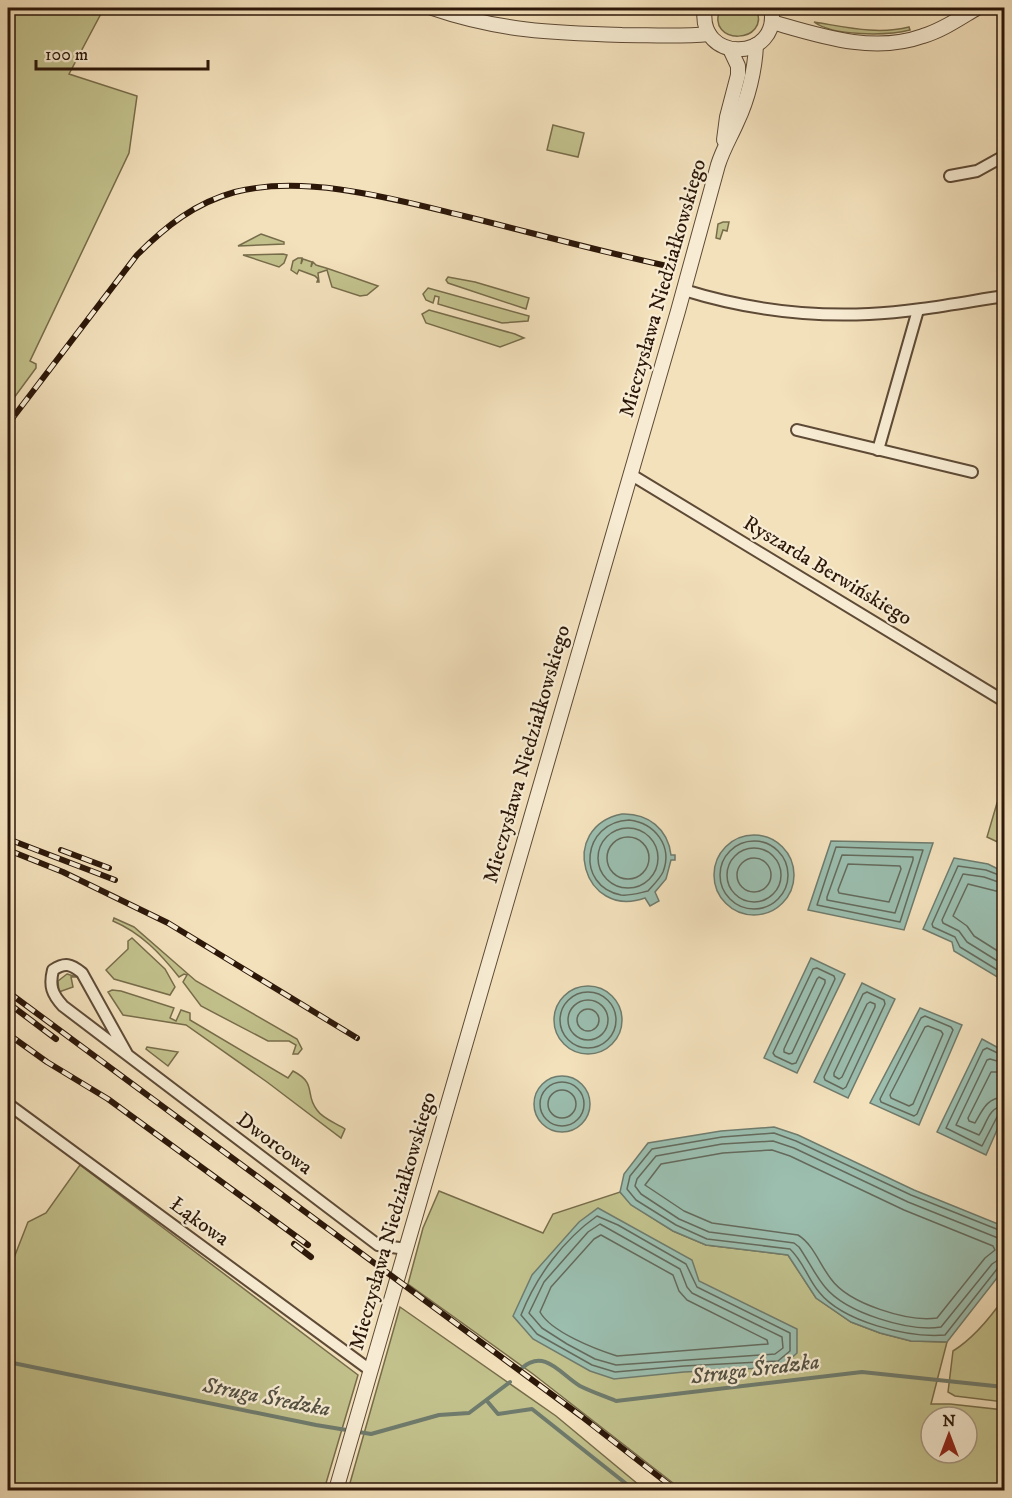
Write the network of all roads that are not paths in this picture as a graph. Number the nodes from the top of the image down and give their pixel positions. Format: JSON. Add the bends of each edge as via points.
{"nodes":[{"id":1,"x":432,"y":8,"type":"edge"},
{"id":2,"x":705,"y":8,"type":"edge"},
{"id":3,"x":771,"y":8,"type":"edge"},
{"id":4,"x":977,"y":8,"type":"edge"},
{"id":5,"x":772,"y":22,"type":"junction"},
{"id":6,"x":709,"y":34,"type":"junction"},
{"id":7,"x":756,"y":45,"type":"junction"},
{"id":8,"x":730,"y":49,"type":"junction"},
{"id":9,"x":723,"y":151,"type":"junction"},
{"id":10,"x":1005,"y":156,"type":"edge"},
{"id":11,"x":950,"y":176,"type":"dead end"},
{"id":12,"x":684,"y":290,"type":"junction"},
{"id":13,"x":1005,"y":296,"type":"edge"},
{"id":14,"x":918,"y":310,"type":"junction"},
{"id":15,"x":797,"y":430,"type":"dead end"},
{"id":16,"x":878,"y":450,"type":"junction"},
{"id":17,"x":972,"y":472,"type":"dead end"},
{"id":18,"x":630,"y":474,"type":"junction"},
{"id":19,"x":1005,"y":701,"type":"edge"},
{"id":20,"x":127,"y":1054,"type":"junction"},
{"id":21,"x":8,"y":1104,"type":"edge"},
{"id":22,"x":406,"y":1248,"type":"junction"},
{"id":23,"x":370,"y":1370,"type":"junction"},
{"id":24,"x":336,"y":1491,"type":"edge"}],
"edges":[{"from":1,"to":6,"type":"street","via":[[494,26],[533,32]]},
{"from":2,"to":6,"type":"street"},
{"from":3,"to":5,"type":"street"},
{"from":4,"to":5,"type":"street","via":[[939,30],[898,42],[856,43]]},
{"from":5,"to":7,"type":"street"},
{"from":6,"to":8,"type":"street"},
{"from":7,"to":8,"type":"street"},
{"from":7,"to":9,"type":"street","name":"Mieczysława Niedziałkowskiego","via":[[748,89]]},
{"from":8,"to":9,"type":"street","name":"Mieczysława Niedziałkowskiego","via":[[738,75]]},
{"from":9,"to":12,"type":"street","name":"Mieczysława Niedziałkowskiego"},
{"from":10,"to":11,"type":"street","via":[[977,171]]},
{"from":12,"to":14,"type":"street","via":[[802,313]]},
{"from":12,"to":18,"type":"street","name":"Mieczysława Niedziałkowskiego"},
{"from":13,"to":14,"type":"street"},
{"from":14,"to":16,"type":"street"},
{"from":15,"to":16,"type":"street"},
{"from":16,"to":17,"type":"street"},
{"from":18,"to":19,"type":"street","name":"Ryszarda Berwińskiego"},
{"from":18,"to":22,"type":"street","name":"Mieczysława Niedziałkowskiego"},
{"from":20,"to":20,"type":"street","name":"Dworcowa","via":[[82,973],[72,965],[62,964],[53,970],[53,995]]},
{"from":20,"to":22,"type":"street","name":"Dworcowa","via":[[378,1245]]},
{"from":21,"to":23,"type":"street","name":"Łąkowa"},
{"from":22,"to":23,"type":"street","name":"Mieczysława Niedziałkowskiego"},
{"from":23,"to":24,"type":"street","name":"Mieczysława Niedziałkowskiego"}]}
